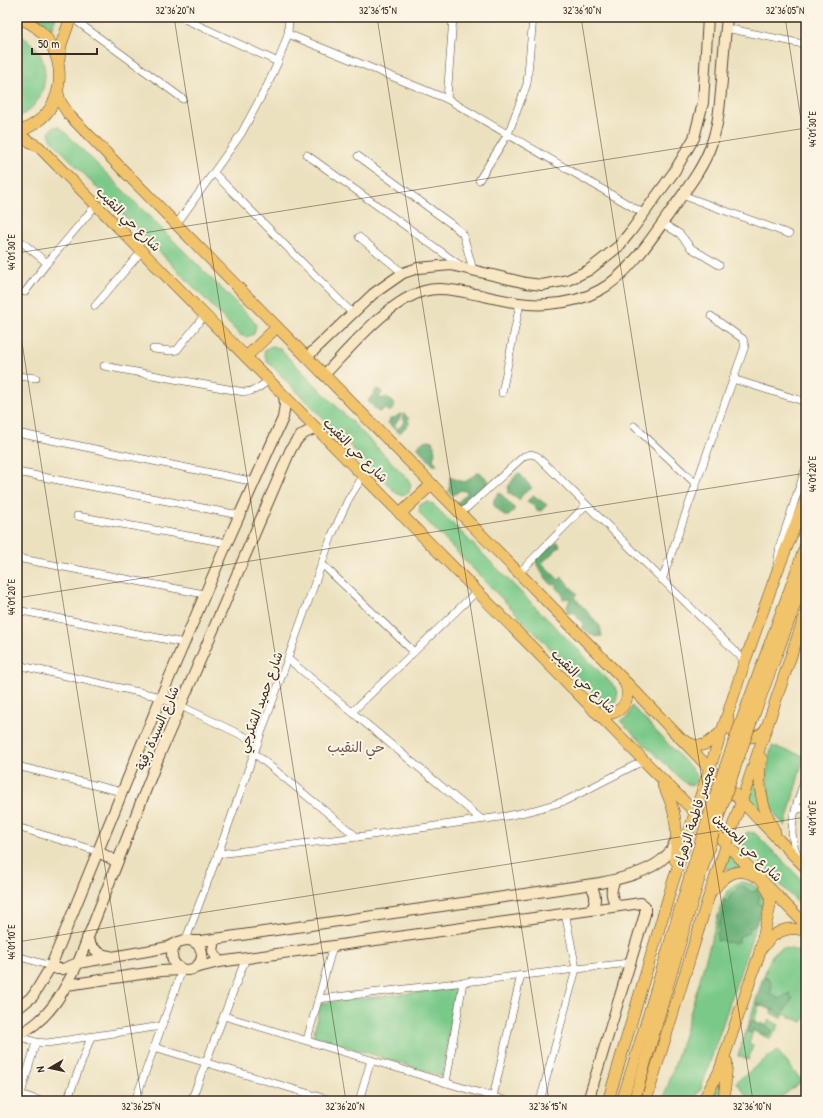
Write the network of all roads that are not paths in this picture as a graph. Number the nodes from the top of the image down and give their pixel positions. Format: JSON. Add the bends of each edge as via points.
{"nodes":[{"id":1,"x":71,"y":17,"type":"edge"},
{"id":2,"x":180,"y":17,"type":"edge"},
{"id":3,"x":289,"y":17,"type":"edge"},
{"id":4,"x":453,"y":17,"type":"edge"},
{"id":5,"x":533,"y":17,"type":"edge"},
{"id":6,"x":708,"y":17,"type":"edge"},
{"id":7,"x":727,"y":17,"type":"edge"},
{"id":8,"x":17,"y":18,"type":"edge"},
{"id":9,"x":726,"y":28,"type":"junction"},
{"id":10,"x":288,"y":34,"type":"junction"},
{"id":11,"x":803,"y":44,"type":"dead end"},
{"id":12,"x":278,"y":62,"type":"junction"},
{"id":13,"x":59,"y":65,"type":"junction"},
{"id":14,"x":58,"y":92,"type":"junction"},
{"id":15,"x":183,"y":98,"type":"dead end"},
{"id":16,"x":447,"y":99,"type":"junction"},
{"id":17,"x":17,"y":133,"type":"edge"},
{"id":18,"x":508,"y":134,"type":"junction"},
{"id":19,"x":17,"y":137,"type":"edge"},
{"id":20,"x":307,"y":155,"type":"dead end"},
{"id":21,"x":358,"y":156,"type":"dead end"},
{"id":22,"x":214,"y":173,"type":"junction"},
{"id":23,"x":479,"y":180,"type":"dead end"},
{"id":24,"x":682,"y":195,"type":"junction"},
{"id":25,"x":96,"y":205,"type":"junction"},
{"id":26,"x":643,"y":213,"type":"junction"},
{"id":27,"x":662,"y":223,"type":"junction"},
{"id":28,"x":176,"y":225,"type":"junction"},
{"id":29,"x":789,"y":234,"type":"dead end"},
{"id":30,"x":359,"y":237,"type":"dead end"},
{"id":31,"x":17,"y":238,"type":"edge"},
{"id":32,"x":141,"y":252,"type":"junction"},
{"id":33,"x":47,"y":263,"type":"junction"},
{"id":34,"x":719,"y":265,"type":"dead end"},
{"id":35,"x":469,"y":269,"type":"junction"},
{"id":36,"x":403,"y":273,"type":"junction"},
{"id":37,"x":25,"y":292,"type":"dead end"},
{"id":38,"x":520,"y":304,"type":"junction"},
{"id":39,"x":95,"y":306,"type":"dead end"},
{"id":40,"x":352,"y":313,"type":"junction"},
{"id":41,"x":204,"y":316,"type":"junction"},
{"id":42,"x":711,"y":316,"type":"dead end"},
{"id":43,"x":277,"y":327,"type":"junction"},
{"id":44,"x":153,"y":349,"type":"dead end"},
{"id":45,"x":246,"y":357,"type":"junction"},
{"id":46,"x":307,"y":357,"type":"junction"},
{"id":47,"x":104,"y":366,"type":"dead end"},
{"id":48,"x":324,"y":375,"type":"junction"},
{"id":49,"x":17,"y":376,"type":"edge"},
{"id":50,"x":36,"y":378,"type":"dead end"},
{"id":51,"x":733,"y":379,"type":"junction"},
{"id":52,"x":268,"y":381,"type":"junction"},
{"id":53,"x":502,"y":393,"type":"dead end"},
{"id":54,"x":284,"y":396,"type":"junction"},
{"id":55,"x":806,"y":402,"type":"edge"},
{"id":56,"x":634,"y":426,"type":"dead end"},
{"id":57,"x":316,"y":430,"type":"junction"},
{"id":58,"x":17,"y":433,"type":"edge"},
{"id":59,"x":806,"y":467,"type":"edge"},
{"id":60,"x":17,"y":472,"type":"edge"},
{"id":61,"x":363,"y":476,"type":"junction"},
{"id":62,"x":254,"y":482,"type":"junction"},
{"id":63,"x":432,"y":484,"type":"junction"},
{"id":64,"x":696,"y":484,"type":"junction"},
{"id":65,"x":806,"y":498,"type":"edge"},
{"id":66,"x":586,"y":505,"type":"junction"},
{"id":67,"x":400,"y":514,"type":"junction"},
{"id":68,"x":460,"y":514,"type":"junction"},
{"id":69,"x":239,"y":515,"type":"junction"},
{"id":70,"x":77,"y":516,"type":"dead end"},
{"id":71,"x":227,"y":542,"type":"junction"},
{"id":72,"x":806,"y":544,"type":"edge"},
{"id":73,"x":17,"y":558,"type":"edge"},
{"id":74,"x":322,"y":564,"type":"junction"},
{"id":75,"x":777,"y":572,"type":"junction"},
{"id":76,"x":519,"y":573,"type":"junction"},
{"id":77,"x":806,"y":574,"type":"edge"},
{"id":78,"x":662,"y":580,"type":"junction"},
{"id":79,"x":476,"y":592,"type":"junction"},
{"id":80,"x":204,"y":594,"type":"junction"},
{"id":81,"x":17,"y":610,"type":"edge"},
{"id":82,"x":806,"y":612,"type":"edge"},
{"id":83,"x":184,"y":643,"type":"junction"},
{"id":84,"x":414,"y":652,"type":"junction"},
{"id":85,"x":288,"y":659,"type":"junction"},
{"id":86,"x":745,"y":661,"type":"junction"},
{"id":87,"x":17,"y":665,"type":"edge"},
{"id":88,"x":624,"y":680,"type":"junction"},
{"id":89,"x":161,"y":697,"type":"junction"},
{"id":90,"x":181,"y":706,"type":"junction"},
{"id":91,"x":594,"y":710,"type":"junction"},
{"id":92,"x":352,"y":712,"type":"junction"},
{"id":93,"x":729,"y":712,"type":"junction"},
{"id":94,"x":768,"y":725,"type":"junction"},
{"id":95,"x":722,"y":731,"type":"junction"},
{"id":96,"x":679,"y":737,"type":"junction"},
{"id":97,"x":258,"y":744,"type":"junction"},
{"id":98,"x":254,"y":753,"type":"junction"},
{"id":99,"x":643,"y":761,"type":"junction"},
{"id":100,"x":17,"y":766,"type":"edge"},
{"id":101,"x":710,"y":769,"type":"junction"},
{"id":102,"x":654,"y":772,"type":"junction"},
{"id":103,"x":806,"y":775,"type":"edge"},
{"id":104,"x":122,"y":792,"type":"junction"},
{"id":105,"x":741,"y":801,"type":"junction"},
{"id":106,"x":806,"y":807,"type":"edge"},
{"id":107,"x":796,"y":810,"type":"junction"},
{"id":108,"x":695,"y":813,"type":"junction"},
{"id":109,"x":481,"y":819,"type":"junction"},
{"id":110,"x":17,"y":827,"type":"edge"},
{"id":111,"x":357,"y":837,"type":"junction"},
{"id":112,"x":677,"y":838,"type":"junction"},
{"id":113,"x":726,"y":845,"type":"junction"},
{"id":114,"x":786,"y":847,"type":"junction"},
{"id":115,"x":97,"y":851,"type":"junction"},
{"id":116,"x":218,"y":854,"type":"junction"},
{"id":117,"x":117,"y":862,"type":"junction"},
{"id":118,"x":805,"y":868,"type":"edge"},
{"id":119,"x":615,"y":880,"type":"junction"},
{"id":120,"x":762,"y":881,"type":"junction"},
{"id":121,"x":590,"y":885,"type":"junction"},
{"id":122,"x":672,"y":885,"type":"junction"},
{"id":123,"x":707,"y":902,"type":"junction"},
{"id":124,"x":618,"y":906,"type":"junction"},
{"id":125,"x":592,"y":909,"type":"junction"},
{"id":126,"x":565,"y":913,"type":"junction"},
{"id":127,"x":806,"y":925,"type":"edge"},
{"id":128,"x":806,"y":931,"type":"edge"},
{"id":129,"x":87,"y":938,"type":"junction"},
{"id":130,"x":215,"y":939,"type":"junction"},
{"id":131,"x":186,"y":941,"type":"junction"},
{"id":132,"x":333,"y":946,"type":"junction"},
{"id":133,"x":158,"y":949,"type":"junction"},
{"id":134,"x":759,"y":955,"type":"junction"},
{"id":135,"x":17,"y":956,"type":"edge"},
{"id":136,"x":114,"y":956,"type":"junction"},
{"id":137,"x":246,"y":958,"type":"junction"},
{"id":138,"x":219,"y":962,"type":"junction"},
{"id":139,"x":78,"y":963,"type":"junction"},
{"id":140,"x":629,"y":963,"type":"junction"},
{"id":141,"x":51,"y":966,"type":"junction"},
{"id":142,"x":195,"y":968,"type":"junction"},
{"id":143,"x":576,"y":969,"type":"junction"},
{"id":144,"x":182,"y":970,"type":"junction"},
{"id":145,"x":161,"y":971,"type":"junction"},
{"id":146,"x":521,"y":975,"type":"junction"},
{"id":147,"x":464,"y":982,"type":"junction"},
{"id":148,"x":67,"y":985,"type":"junction"},
{"id":149,"x":318,"y":999,"type":"junction"},
{"id":150,"x":17,"y":1009,"type":"edge"},
{"id":151,"x":224,"y":1016,"type":"junction"},
{"id":152,"x":162,"y":1026,"type":"junction"},
{"id":153,"x":18,"y":1031,"type":"edge"},
{"id":154,"x":91,"y":1037,"type":"junction"},
{"id":155,"x":731,"y":1038,"type":"junction"},
{"id":156,"x":307,"y":1040,"type":"junction"},
{"id":157,"x":36,"y":1042,"type":"junction"},
{"id":158,"x":154,"y":1047,"type":"junction"},
{"id":159,"x":371,"y":1060,"type":"junction"},
{"id":160,"x":206,"y":1063,"type":"junction"},
{"id":161,"x":446,"y":1083,"type":"junction"},
{"id":162,"x":19,"y":1094,"type":"edge"},
{"id":163,"x":493,"y":1097,"type":"junction"},
{"id":164,"x":41,"y":1101,"type":"edge"},
{"id":165,"x":67,"y":1101,"type":"edge"},
{"id":166,"x":135,"y":1101,"type":"edge"},
{"id":167,"x":191,"y":1101,"type":"edge"},
{"id":168,"x":334,"y":1101,"type":"edge"},
{"id":169,"x":359,"y":1101,"type":"edge"},
{"id":170,"x":507,"y":1101,"type":"edge"},
{"id":171,"x":540,"y":1101,"type":"edge"},
{"id":172,"x":588,"y":1101,"type":"edge"},
{"id":173,"x":608,"y":1101,"type":"edge"},
{"id":174,"x":622,"y":1101,"type":"edge"},
{"id":175,"x":634,"y":1101,"type":"edge"},
{"id":176,"x":646,"y":1101,"type":"edge"},
{"id":177,"x":704,"y":1101,"type":"edge"},
{"id":178,"x":724,"y":1101,"type":"edge"}],
"edges":[{"from":1,"to":13,"type":"main road","via":[[61,45]]},
{"from":1,"to":15,"type":"street"},
{"from":2,"to":12,"type":"street"},
{"from":3,"to":10,"type":"street"},
{"from":4,"to":16,"type":"street"},
{"from":5,"to":18,"type":"street","via":[[528,84]]},
{"from":6,"to":26,"type":"main road","via":[[703,103],[694,138],[674,172]]},
{"from":7,"to":9,"type":"main road"},
{"from":8,"to":13,"type":"main road","via":[[34,26],[46,36]]},
{"from":9,"to":11,"type":"street"},
{"from":9,"to":24,"type":"main road","via":[[717,127],[704,162]]},
{"from":10,"to":12,"type":"street"},
{"from":10,"to":16,"type":"street"},
{"from":12,"to":22,"type":"street","via":[[241,134]]},
{"from":13,"to":14,"type":"main road"},
{"from":14,"to":17,"type":"main road","via":[[43,118]]},
{"from":14,"to":28,"type":"main road","via":[[60,101],[69,115]]},
{"from":16,"to":18,"type":"street"},
{"from":18,"to":23,"type":"street"},
{"from":18,"to":26,"type":"street"},
{"from":19,"to":25,"type":"main road","name":"شارع حي النقيب","via":[[39,148]]},
{"from":20,"to":35,"type":"street"},
{"from":21,"to":35,"type":"street","via":[[463,234]]},
{"from":22,"to":28,"type":"street"},
{"from":22,"to":40,"type":"street"},
{"from":24,"to":27,"type":"main road"},
{"from":24,"to":29,"type":"street"},
{"from":25,"to":32,"type":"main road","name":"شارع حي النقيب"},
{"from":25,"to":33,"type":"street"},
{"from":26,"to":35,"type":"main road","via":[[618,246],[589,270],[568,280],[542,285]]},
{"from":27,"to":34,"type":"street","via":[[680,234],[691,248]]},
{"from":27,"to":38,"type":"main road","via":[[641,252],[610,284],[563,303]]},
{"from":28,"to":43,"type":"main road"},
{"from":30,"to":36,"type":"street"},
{"from":31,"to":33,"type":"street"},
{"from":32,"to":39,"type":"street"},
{"from":32,"to":41,"type":"main road","name":"شارع حي النقيب"},
{"from":33,"to":37,"type":"street"},
{"from":35,"to":36,"type":"main road","via":[[451,265],[418,268]]},
{"from":36,"to":40,"type":"main road"},
{"from":38,"to":48,"type":"main road","via":[[442,289],[410,296],[364,333]]},
{"from":38,"to":53,"type":"street"},
{"from":40,"to":46,"type":"main road"},
{"from":41,"to":44,"type":"street","via":[[177,350]]},
{"from":41,"to":45,"type":"main road","name":"شارع حي النقيب"},
{"from":42,"to":51,"type":"street","via":[[744,341],[745,346]]},
{"from":43,"to":45,"type":"main road"},
{"from":43,"to":46,"type":"main road"},
{"from":45,"to":52,"type":"main road","name":"شارع حي النقيب"},
{"from":46,"to":48,"type":"main road"},
{"from":47,"to":52,"type":"street","via":[[244,392],[256,390]]},
{"from":48,"to":63,"type":"main road"},
{"from":49,"to":50,"type":"street"},
{"from":51,"to":55,"type":"street"},
{"from":51,"to":64,"type":"street"},
{"from":52,"to":54,"type":"main road","name":"شارع حي النقيب"},
{"from":54,"to":57,"type":"main road","name":"شارع حي النقيب"},
{"from":54,"to":62,"type":"main road","name":"شارع السيدة رقية","via":[[286,404],[283,418]]},
{"from":56,"to":64,"type":"street"},
{"from":57,"to":61,"type":"main road","name":"شارع حي النقيب"},
{"from":57,"to":90,"type":"main road","name":"شارع السيدة رقية","via":[[307,431],[291,448]]},
{"from":58,"to":62,"type":"street"},
{"from":59,"to":75,"type":"street","via":[[777,555]]},
{"from":60,"to":69,"type":"street"},
{"from":61,"to":67,"type":"main road","name":"شارع حي النقيب"},
{"from":61,"to":74,"type":"street","name":"شارع حميد الشكرجي","via":[[339,517]]},
{"from":62,"to":69,"type":"main road","name":"شارع السيدة رقية"},
{"from":63,"to":67,"type":"main road"},
{"from":63,"to":68,"type":"main road"},
{"from":64,"to":78,"type":"street"},
{"from":65,"to":75,"type":"main road"},
{"from":66,"to":68,"type":"street","via":[[537,456],[531,454],[524,456]]},
{"from":66,"to":76,"type":"street"},
{"from":66,"to":78,"type":"street"},
{"from":67,"to":79,"type":"main road","name":"شارع حي النقيب"},
{"from":68,"to":76,"type":"main road"},
{"from":69,"to":71,"type":"main road","name":"شارع السيدة رقية"},
{"from":70,"to":71,"type":"street"},
{"from":71,"to":80,"type":"main road","name":"شارع السيدة رقية"},
{"from":72,"to":174,"type":"main road","name":"مجسر فاطمة الزهراء","bridge":true,"via":[[718,788]]},
{"from":73,"to":80,"type":"street"},
{"from":74,"to":84,"type":"street"},
{"from":74,"to":85,"type":"street","name":"شارع حميد الشكرجي"},
{"from":75,"to":86,"type":"main road"},
{"from":76,"to":88,"type":"main road"},
{"from":77,"to":175,"type":"main road","name":"مجسر فاطمة الزهراء","bridge":true,"via":[[721,810]]},
{"from":78,"to":86,"type":"street"},
{"from":79,"to":84,"type":"street"},
{"from":79,"to":91,"type":"main road","name":"شارع حي النقيب"},
{"from":80,"to":83,"type":"main road","name":"شارع السيدة رقية"},
{"from":81,"to":83,"type":"street"},
{"from":82,"to":94,"type":"main road"},
{"from":83,"to":89,"type":"main road","name":"شارع السيدة رقية"},
{"from":84,"to":92,"type":"street"},
{"from":85,"to":92,"type":"street"},
{"from":85,"to":97,"type":"street","name":"شارع حميد الشكرجي"},
{"from":86,"to":93,"type":"main road"},
{"from":87,"to":89,"type":"street"},
{"from":88,"to":91,"type":"main road","via":[[628,694],[622,708],[608,714],[600,714]]},
{"from":88,"to":96,"type":"main road"},
{"from":89,"to":90,"type":"main road"},
{"from":89,"to":104,"type":"main road","name":"شارع السيدة رقية"},
{"from":90,"to":97,"type":"street"},
{"from":90,"to":117,"type":"main road","name":"شارع السيدة رقية"},
{"from":91,"to":99,"type":"main road","name":"شارع حي النقيب"},
{"from":92,"to":109,"type":"street"},
{"from":93,"to":94,"type":"main road","via":[[729,727],[742,737],[757,736]]},
{"from":93,"to":95,"type":"main road"},
{"from":94,"to":105,"type":"main road"},
{"from":94,"to":114,"type":"main road","via":[[760,762],[761,792],[769,818]]},
{"from":95,"to":96,"type":"main road","via":[[710,742],[701,745],[692,744]]},
{"from":95,"to":101,"type":"main road"},
{"from":96,"to":101,"type":"main road","name":"شارع حي الحسين"},
{"from":97,"to":98,"type":"street","name":"شارع حميد الشكرجي"},
{"from":98,"to":111,"type":"street"},
{"from":98,"to":116,"type":"street","name":"شارع حميد الشكرجي"},
{"from":99,"to":102,"type":"main road","name":"شارع حي النقيب"},
{"from":99,"to":109,"type":"street","via":[[565,801],[534,810]]},
{"from":100,"to":104,"type":"street"},
{"from":101,"to":105,"type":"main road","name":"شارع حي الحسين"},
{"from":101,"to":108,"type":"main road"},
{"from":102,"to":108,"type":"main road","name":"شارع حي الحسين"},
{"from":102,"to":112,"type":"main road","via":[[673,806]]},
{"from":103,"to":107,"type":"street"},
{"from":104,"to":115,"type":"main road","name":"شارع السيدة رقية"},
{"from":105,"to":113,"type":"main road"},
{"from":105,"to":114,"type":"main road","name":"شارع حي الحسين"},
{"from":106,"to":107,"type":"street"},
{"from":107,"to":118,"type":"street","via":[[791,828],[792,839]]},
{"from":108,"to":113,"type":"main road","name":"شارع حي الحسين"},
{"from":108,"to":122,"type":"main road"},
{"from":109,"to":111,"type":"street"},
{"from":110,"to":115,"type":"street"},
{"from":111,"to":116,"type":"street"},
{"from":112,"to":119,"type":"main road","via":[[670,852],[657,863]]},
{"from":112,"to":122,"type":"main road"},
{"from":113,"to":120,"type":"main road","name":"شارع حي الحسين"},
{"from":113,"to":123,"type":"main road"},
{"from":114,"to":118,"type":"main road","name":"شارع حي الحسين"},
{"from":115,"to":117,"type":"main road"},
{"from":115,"to":141,"type":"main road","name":"شارع السيدة رقية"},
{"from":116,"to":131,"type":"street","name":"شارع حميد الشكرجي"},
{"from":117,"to":129,"type":"main road","name":"شارع السيدة رقية"},
{"from":119,"to":121,"type":"main road"},
{"from":119,"to":124,"type":"main road","via":[[611,890]]},
{"from":120,"to":123,"type":"main road","via":[[750,873],[733,872],[722,879]]},
{"from":120,"to":127,"type":"main road","name":"شارع حي الحسين"},
{"from":120,"to":134,"type":"main road","via":[[770,895],[770,907]]},
{"from":121,"to":125,"type":"main road","via":[[596,899]]},
{"from":121,"to":130,"type":"main road"},
{"from":122,"to":123,"type":"main road","via":[[682,872],[699,872],[709,885]]},
{"from":122,"to":173,"type":"main road"},
{"from":123,"to":176,"type":"main road"},
{"from":124,"to":125,"type":"main road"},
{"from":124,"to":140,"type":"main road","via":[[641,903],[645,906],[645,914]]},
{"from":125,"to":126,"type":"main road"},
{"from":126,"to":132,"type":"main road"},
{"from":126,"to":143,"type":"street"},
{"from":128,"to":134,"type":"main road","via":[[790,928],[779,932],[769,939]]},
{"from":129,"to":136,"type":"main road","via":[[98,952]]},
{"from":129,"to":139,"type":"main road","name":"شارع السيدة رقية"},
{"from":130,"to":131,"type":"main road"},
{"from":130,"to":138,"type":"main road","via":[[213,951]]},
{"from":131,"to":133,"type":"main road"},
{"from":131,"to":142,"type":"main road","via":[[198,944],[201,948],[202,960]]},
{"from":131,"to":144,"type":"main road","via":[[173,947],[171,954],[172,961]]},
{"from":132,"to":137,"type":"main road"},
{"from":132,"to":149,"type":"street"},
{"from":133,"to":136,"type":"main road"},
{"from":133,"to":145,"type":"main road","via":[[167,956],[165,967]]},
{"from":134,"to":155,"type":"main road"},
{"from":135,"to":141,"type":"street"},
{"from":136,"to":139,"type":"main road"},
{"from":137,"to":138,"type":"main road"},
{"from":137,"to":151,"type":"street"},
{"from":138,"to":142,"type":"main road"},
{"from":139,"to":141,"type":"main road","via":[[63,969]]},
{"from":139,"to":148,"type":"main road","name":"شارع السيدة رقية"},
{"from":140,"to":143,"type":"street"},
{"from":140,"to":172,"type":"main road"},
{"from":141,"to":150,"type":"main road","name":"شارع السيدة رقية","via":[[34,996]]},
{"from":142,"to":144,"type":"main road","via":[[189,971]]},
{"from":143,"to":146,"type":"street"},
{"from":143,"to":171,"type":"street"},
{"from":144,"to":145,"type":"main road"},
{"from":144,"to":152,"type":"street"},
{"from":145,"to":148,"type":"main road"},
{"from":146,"to":147,"type":"street"},
{"from":146,"to":163,"type":"street"},
{"from":147,"to":149,"type":"street"},
{"from":147,"to":161,"type":"street"},
{"from":148,"to":153,"type":"main road","name":"شارع السيدة رقية","via":[[52,1008],[38,1022]]},
{"from":149,"to":156,"type":"street"},
{"from":151,"to":156,"type":"street"},
{"from":151,"to":160,"type":"street"},
{"from":152,"to":154,"type":"street"},
{"from":152,"to":158,"type":"street"},
{"from":153,"to":157,"type":"street","via":[[24,1038]]},
{"from":154,"to":157,"type":"street"},
{"from":154,"to":165,"type":"street"},
{"from":155,"to":177,"type":"main road","via":[[717,1076]]},
{"from":155,"to":178,"type":"main road"},
{"from":156,"to":159,"type":"street"},
{"from":157,"to":162,"type":"street"},
{"from":158,"to":160,"type":"street"},
{"from":158,"to":166,"type":"street"},
{"from":159,"to":161,"type":"street"},
{"from":159,"to":169,"type":"street"},
{"from":160,"to":167,"type":"street"},
{"from":160,"to":168,"type":"street"},
{"from":161,"to":163,"type":"street"},
{"from":162,"to":164,"type":"street"},
{"from":163,"to":170,"type":"street"}]}
